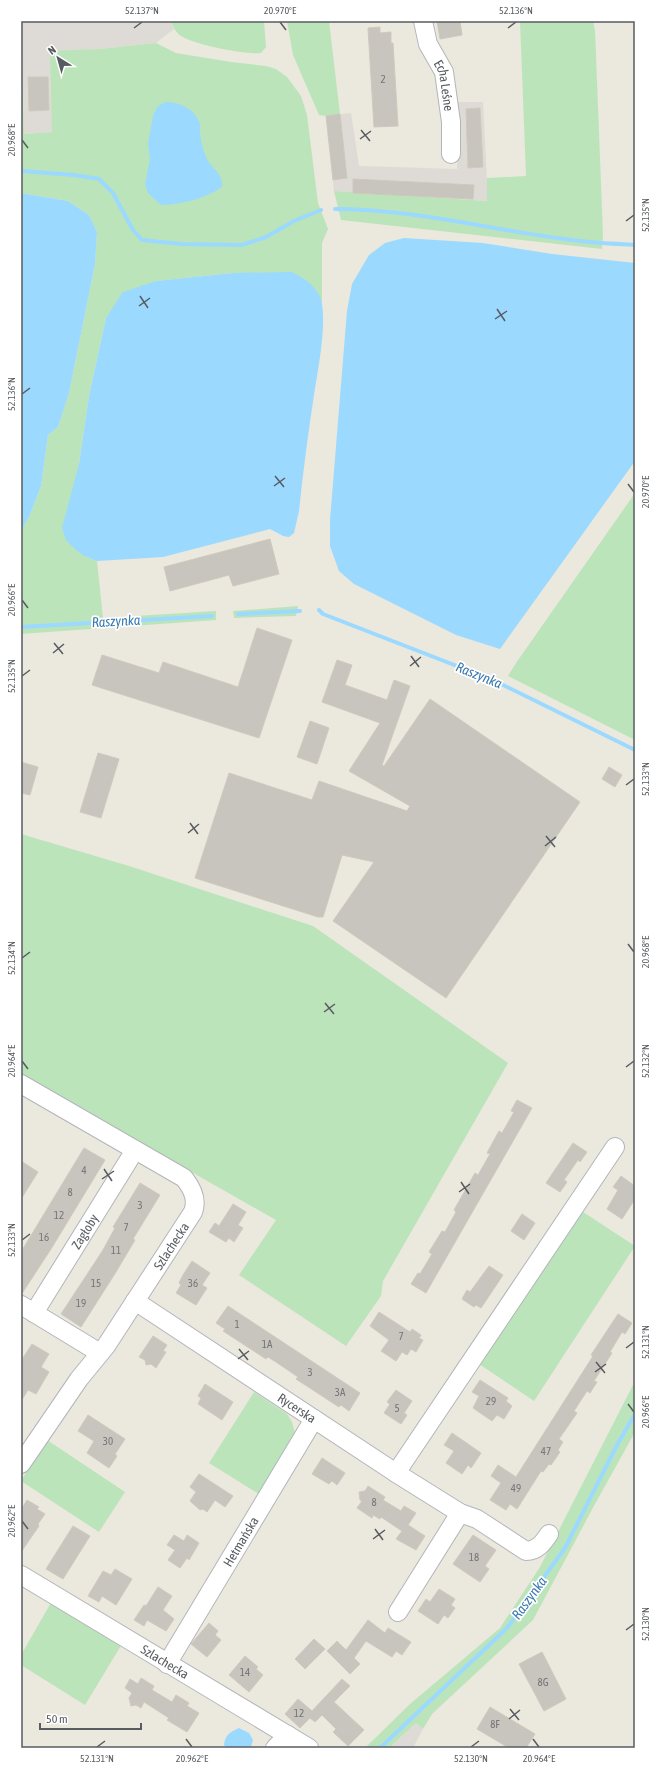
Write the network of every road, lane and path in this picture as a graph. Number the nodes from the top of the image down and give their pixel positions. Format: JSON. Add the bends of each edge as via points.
{"nodes":[{"id":1,"x":423,"y":21,"type":"edge"},
{"id":2,"x":451,"y":154,"type":"dead end"},
{"id":3,"x":21,"y":1084,"type":"edge"},
{"id":4,"x":615,"y":1147,"type":"dead end"},
{"id":5,"x":135,"y":1150,"type":"junction"},
{"id":6,"x":135,"y":1301,"type":"junction"},
{"id":7,"x":27,"y":1309,"type":"edge"},
{"id":8,"x":100,"y":1353,"type":"junction"},
{"id":9,"x":314,"y":1420,"type":"junction"},
{"id":10,"x":21,"y":1464,"type":"edge"},
{"id":11,"x":396,"y":1473,"type":"junction"},
{"id":12,"x":460,"y":1513,"type":"junction"},
{"id":13,"x":549,"y":1534,"type":"dead end"},
{"id":14,"x":21,"y":1575,"type":"edge"},
{"id":15,"x":398,"y":1612,"type":"dead end"},
{"id":16,"x":167,"y":1664,"type":"junction"},
{"id":17,"x":288,"y":1735,"type":"junction"},
{"id":18,"x":275,"y":1748,"type":"edge"},
{"id":19,"x":309,"y":1748,"type":"edge"}],
"edges":[{"from":1,"to":2,"type":"street","name":"Echa Leśne","via":[[428,44],[444,72],[451,122]]},
{"from":3,"to":5,"type":"street","name":"Szlachecka"},
{"from":4,"to":11,"type":"street"},
{"from":5,"to":6,"type":"street","name":"Szlachecka","via":[[184,1178],[195,1196],[193,1212]]},
{"from":5,"to":7,"type":"street","name":"Zagłoby"},
{"from":6,"to":8,"type":"street","name":"Szlachecka"},
{"from":6,"to":9,"type":"street","name":"Rycerska"},
{"from":7,"to":8,"type":"street"},
{"from":8,"to":10,"type":"street","name":"Szlachecka"},
{"from":9,"to":11,"type":"street","name":"Rycerska"},
{"from":9,"to":16,"type":"street","name":"Hetmańska"},
{"from":11,"to":12,"type":"street","name":"Rycerska"},
{"from":12,"to":13,"type":"street","name":"Rycerska","via":[[477,1519],[526,1551],[539,1547]]},
{"from":12,"to":15,"type":"street"},
{"from":14,"to":16,"type":"street","name":"Szlachecka"},
{"from":16,"to":17,"type":"street","name":"Szlachecka"},
{"from":17,"to":18,"type":"street"},
{"from":17,"to":19,"type":"street","name":"Szlachecka"}]}
